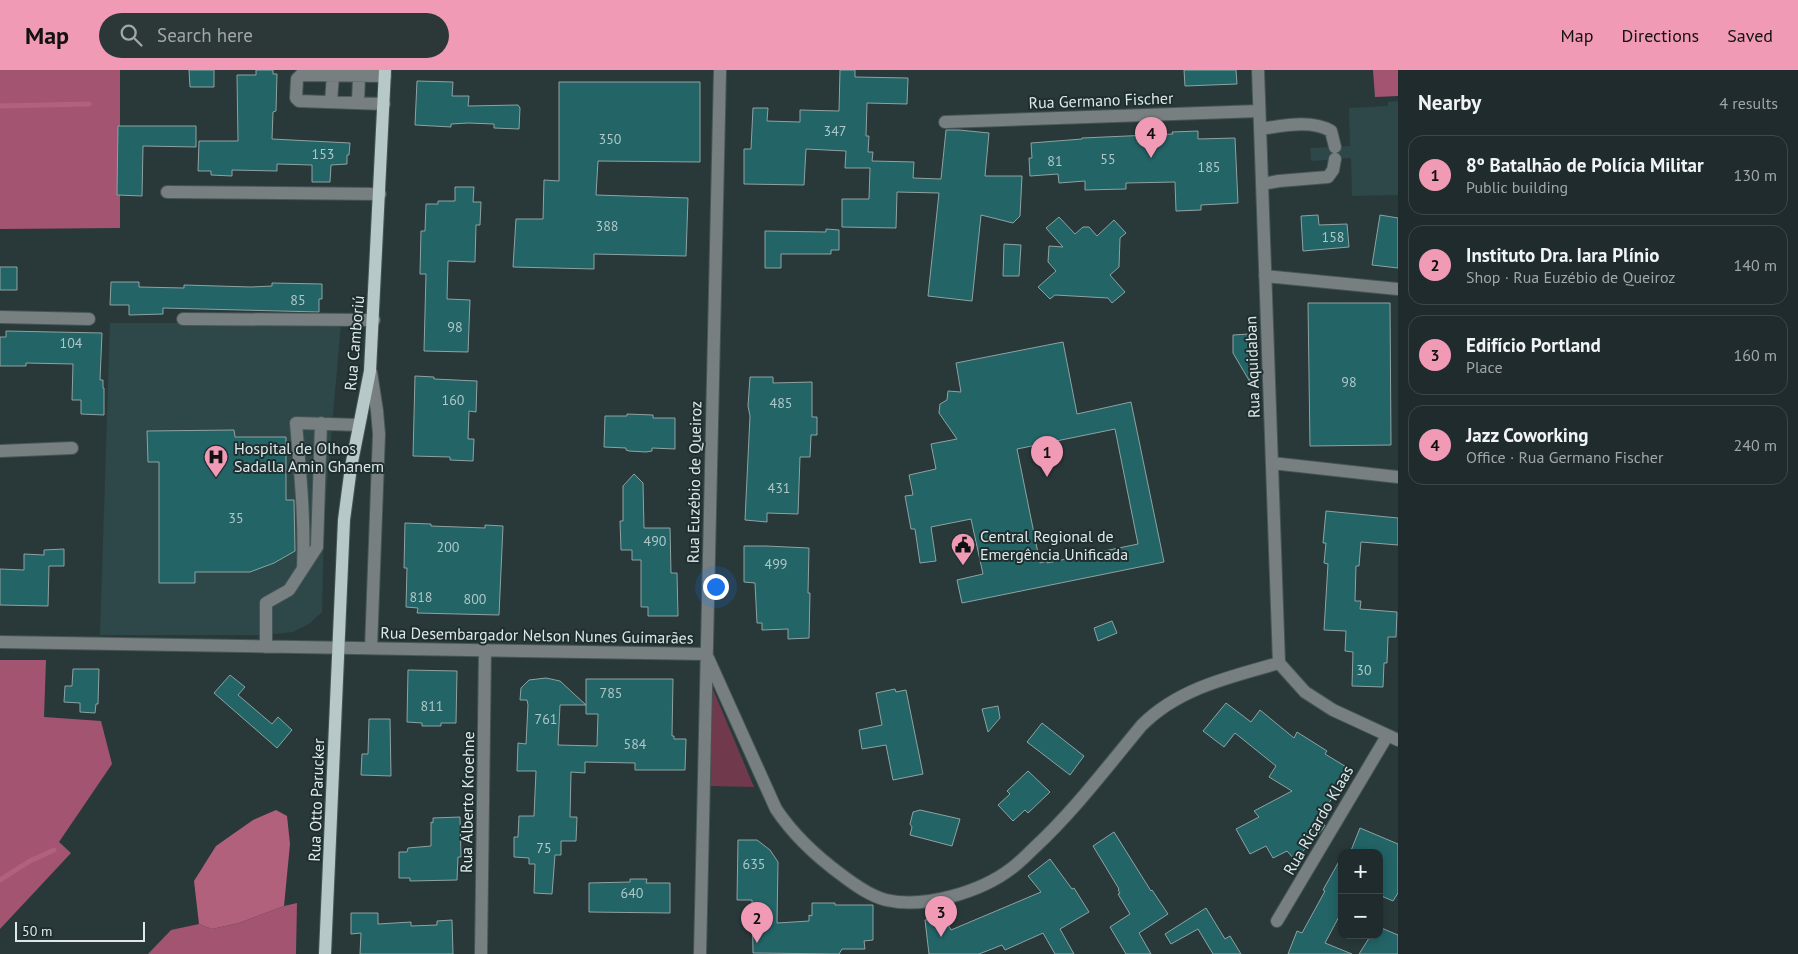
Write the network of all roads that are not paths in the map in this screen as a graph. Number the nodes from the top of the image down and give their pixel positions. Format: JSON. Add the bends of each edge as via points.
{"nodes":[{"id":1,"x":720,"y":70,"type":"edge"},
{"id":2,"x":1258,"y":70,"type":"edge"},
{"id":3,"x":385,"y":73,"type":"edge"},
{"id":4,"x":333,"y":75,"type":"junction"},
{"id":5,"x":359,"y":76,"type":"junction"},
{"id":6,"x":331,"y":102,"type":"junction"},
{"id":7,"x":358,"y":103,"type":"junction"},
{"id":8,"x":384,"y":104,"type":"junction"},
{"id":9,"x":1259,"y":111,"type":"junction"},
{"id":10,"x":945,"y":122,"type":"dead end"},
{"id":11,"x":1260,"y":129,"type":"junction"},
{"id":12,"x":1262,"y":184,"type":"junction"},
{"id":13,"x":166,"y":192,"type":"dead end"},
{"id":14,"x":380,"y":194,"type":"junction"},
{"id":15,"x":1265,"y":276,"type":"junction"},
{"id":16,"x":1398,"y":289,"type":"edge"},
{"id":17,"x":0,"y":317,"type":"edge"},
{"id":18,"x":183,"y":318,"type":"dead end"},
{"id":19,"x":90,"y":319,"type":"dead end"},
{"id":20,"x":374,"y":320,"type":"junction"},
{"id":21,"x":370,"y":371,"type":"junction"},
{"id":22,"x":321,"y":423,"type":"junction"},
{"id":23,"x":359,"y":425,"type":"junction"},
{"id":24,"x":72,"y":448,"type":"dead end"},
{"id":25,"x":0,"y":451,"type":"edge"},
{"id":26,"x":1272,"y":463,"type":"junction"},
{"id":27,"x":1398,"y":477,"type":"edge"},
{"id":28,"x":303,"y":569,"type":"junction"},
{"id":29,"x":0,"y":642,"type":"edge"},
{"id":30,"x":266,"y":647,"type":"junction"},
{"id":31,"x":338,"y":648,"type":"junction"},
{"id":32,"x":371,"y":648,"type":"junction"},
{"id":33,"x":485,"y":650,"type":"junction"},
{"id":34,"x":706,"y":654,"type":"junction"},
{"id":35,"x":1279,"y":663,"type":"junction"},
{"id":36,"x":1392,"y":738,"type":"edge"},
{"id":37,"x":1277,"y":922,"type":"dead end"},
{"id":38,"x":325,"y":954,"type":"edge"},
{"id":39,"x":481,"y":954,"type":"edge"},
{"id":40,"x":700,"y":954,"type":"edge"}],
"edges":[{"from":1,"to":34,"type":"street","name":"Rua Euzébio de Queiroz"},
{"from":2,"to":9,"type":"street","name":"Rua Aquidaban"},
{"from":3,"to":5,"type":"street"},
{"from":3,"to":8,"type":"main road","name":"Rua Camboriú"},
{"from":4,"to":5,"type":"street"},
{"from":4,"to":6,"type":"street"},
{"from":4,"to":6,"type":"street","via":[[301,75],[297,79],[297,100]]},
{"from":5,"to":7,"type":"street"},
{"from":6,"to":7,"type":"street"},
{"from":7,"to":8,"type":"street"},
{"from":8,"to":14,"type":"main road","name":"Rua Camboriú"},
{"from":9,"to":10,"type":"street","name":"Rua Germano Fischer"},
{"from":9,"to":11,"type":"street","name":"Rua Aquidaban"},
{"from":11,"to":12,"type":"street","name":"Rua Aquidaban"},
{"from":11,"to":12,"type":"street","via":[[1312,124],[1323,126],[1331,131],[1335,153],[1333,170],[1328,178]]},
{"from":12,"to":15,"type":"street","name":"Rua Aquidaban"},
{"from":13,"to":14,"type":"street"},
{"from":14,"to":20,"type":"main road","name":"Rua Camboriú"},
{"from":15,"to":16,"type":"street"},
{"from":15,"to":26,"type":"street","name":"Rua Aquidaban"},
{"from":17,"to":19,"type":"street"},
{"from":18,"to":20,"type":"street"},
{"from":20,"to":21,"type":"main road","name":"Rua Camboriú"},
{"from":21,"to":23,"type":"main road","name":"Rua Camboriú"},
{"from":21,"to":32,"type":"street","via":[[379,434]]},
{"from":22,"to":23,"type":"street"},
{"from":22,"to":28,"type":"street","via":[[317,547]]},
{"from":22,"to":28,"type":"street","via":[[296,423],[303,500]]},
{"from":23,"to":31,"type":"main road","name":"Rua Camboriú","via":[[344,520]]},
{"from":24,"to":25,"type":"street"},
{"from":26,"to":27,"type":"street"},
{"from":26,"to":35,"type":"street","name":"Rua Aquidaban"},
{"from":28,"to":30,"type":"street","via":[[289,590],[266,603]]},
{"from":29,"to":30,"type":"street","name":"Rua Desembargador Nelson Nunes Guimarães"},
{"from":30,"to":31,"type":"street","name":"Rua Desembargador Nelson Nunes Guimarães"},
{"from":31,"to":32,"type":"street","name":"Rua Desembargador Nelson Nunes Guimarães"},
{"from":31,"to":38,"type":"main road","name":"Rua Otto Parucker"},
{"from":32,"to":33,"type":"street","name":"Rua Desembargador Nelson Nunes Guimarães"},
{"from":33,"to":34,"type":"street","name":"Rua Desembargador Nelson Nunes Guimarães"},
{"from":33,"to":39,"type":"street","name":"Rua Alberto Kroehne"},
{"from":34,"to":35,"type":"street","name":"Rua Desembargador Nelson Nunes Guimarães","via":[[776,809],[791,830],[816,855],[851,882],[884,899],[900,902],[940,899],[968,892],[1011,869],[1064,818],[1153,713],[1192,690]]},
{"from":34,"to":40,"type":"street","name":"Rua Euzébio de Queiroz"},
{"from":35,"to":36,"type":"street","via":[[1305,692],[1326,706]]},
{"from":36,"to":37,"type":"street","name":"Rua Ricardo Klaas"}]}
